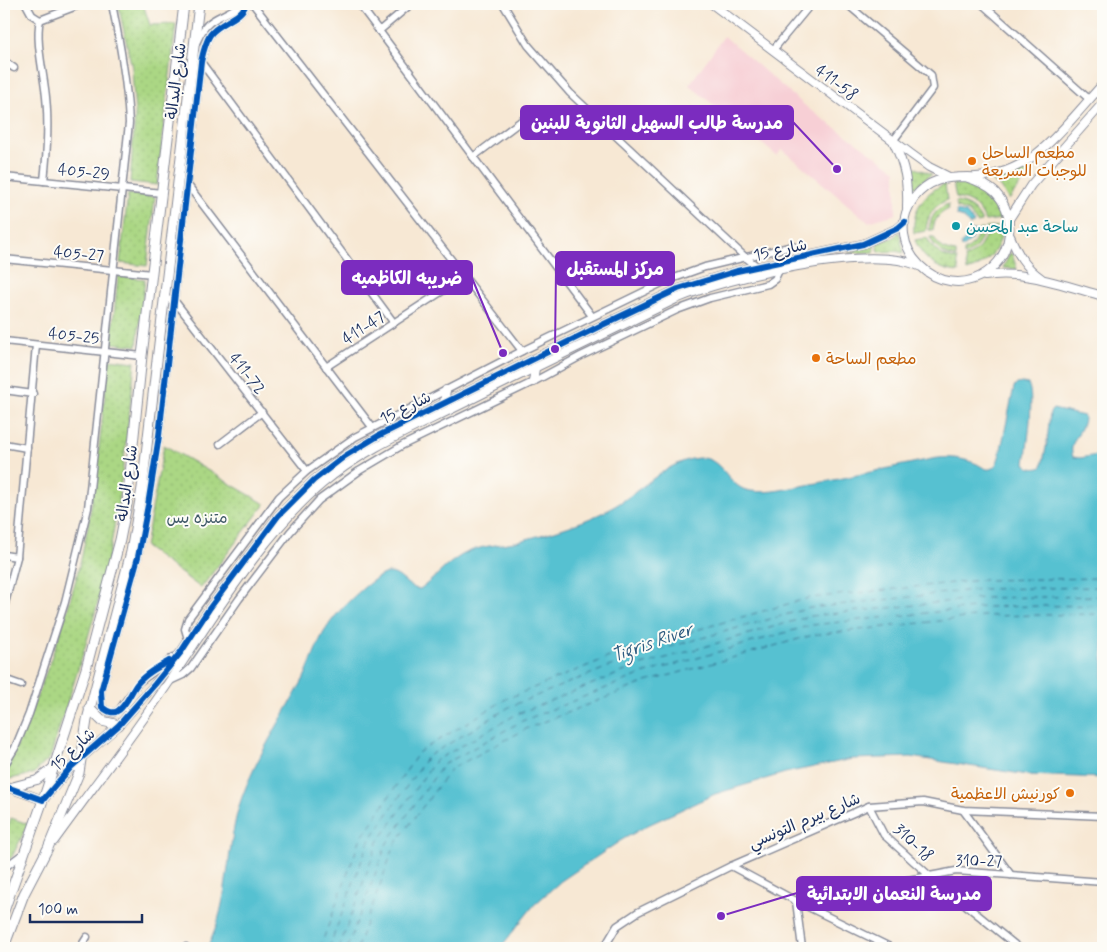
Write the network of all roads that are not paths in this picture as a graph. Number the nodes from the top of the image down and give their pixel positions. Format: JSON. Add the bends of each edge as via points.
{"nodes":[{"id":1,"x":26,"y":4,"type":"edge"},
{"id":2,"x":82,"y":4,"type":"edge"},
{"id":3,"x":112,"y":4,"type":"edge"},
{"id":4,"x":184,"y":4,"type":"edge"},
{"id":5,"x":199,"y":4,"type":"edge"},
{"id":6,"x":241,"y":4,"type":"edge"},
{"id":7,"x":246,"y":4,"type":"edge"},
{"id":8,"x":253,"y":4,"type":"edge"},
{"id":9,"x":359,"y":4,"type":"edge"},
{"id":10,"x":411,"y":4,"type":"edge"},
{"id":11,"x":503,"y":4,"type":"edge"},
{"id":12,"x":712,"y":4,"type":"edge"},
{"id":13,"x":811,"y":4,"type":"edge"},
{"id":14,"x":846,"y":4,"type":"edge"},
{"id":15,"x":982,"y":4,"type":"edge"},
{"id":16,"x":40,"y":20,"type":"junction"},
{"id":17,"x":379,"y":31,"type":"junction"},
{"id":18,"x":194,"y":46,"type":"junction"},
{"id":19,"x":773,"y":50,"type":"junction"},
{"id":20,"x":4,"y":61,"type":"edge"},
{"id":21,"x":197,"y":62,"type":"junction"},
{"id":22,"x":14,"y":68,"type":"dead end"},
{"id":23,"x":1103,"y":84,"type":"edge"},
{"id":24,"x":1089,"y":99,"type":"junction"},
{"id":25,"x":1103,"y":103,"type":"edge"},
{"id":26,"x":525,"y":118,"type":"dead end"},
{"id":27,"x":893,"y":141,"type":"junction"},
{"id":28,"x":473,"y":157,"type":"junction"},
{"id":29,"x":4,"y":177,"type":"edge"},
{"id":30,"x":949,"y":177,"type":"junction"},
{"id":31,"x":968,"y":178,"type":"junction"},
{"id":32,"x":163,"y":180,"type":"junction"},
{"id":33,"x":44,"y":181,"type":"junction"},
{"id":34,"x":183,"y":183,"type":"junction"},
{"id":35,"x":123,"y":189,"type":"junction"},
{"id":36,"x":162,"y":193,"type":"junction"},
{"id":37,"x":907,"y":212,"type":"junction"},
{"id":38,"x":1008,"y":219,"type":"junction"},
{"id":39,"x":905,"y":222,"type":"junction"},
{"id":40,"x":1009,"y":234,"type":"junction"},
{"id":41,"x":793,"y":246,"type":"dead end"},
{"id":42,"x":745,"y":257,"type":"junction"},
{"id":43,"x":4,"y":259,"type":"edge"},
{"id":44,"x":919,"y":266,"type":"junction"},
{"id":45,"x":758,"y":267,"type":"junction"},
{"id":46,"x":114,"y":270,"type":"junction"},
{"id":47,"x":779,"y":270,"type":"junction"},
{"id":48,"x":152,"y":274,"type":"junction"},
{"id":49,"x":464,"y":277,"type":"junction"},
{"id":50,"x":980,"y":277,"type":"junction"},
{"id":51,"x":1047,"y":281,"type":"junction"},
{"id":52,"x":1103,"y":296,"type":"edge"},
{"id":53,"x":164,"y":299,"type":"junction"},
{"id":54,"x":174,"y":300,"type":"junction"},
{"id":55,"x":592,"y":316,"type":"junction"},
{"id":56,"x":394,"y":323,"type":"junction"},
{"id":57,"x":4,"y":341,"type":"edge"},
{"id":58,"x":36,"y":345,"type":"junction"},
{"id":59,"x":522,"y":351,"type":"junction"},
{"id":60,"x":104,"y":352,"type":"junction"},
{"id":61,"x":142,"y":356,"type":"junction"},
{"id":62,"x":326,"y":366,"type":"junction"},
{"id":63,"x":535,"y":368,"type":"junction"},
{"id":64,"x":533,"y":382,"type":"junction"},
{"id":65,"x":4,"y":390,"type":"edge"},
{"id":66,"x":446,"y":390,"type":"junction"},
{"id":67,"x":33,"y":394,"type":"junction"},
{"id":68,"x":444,"y":404,"type":"junction"},
{"id":69,"x":262,"y":412,"type":"junction"},
{"id":70,"x":372,"y":427,"type":"junction"},
{"id":71,"x":4,"y":444,"type":"edge"},
{"id":72,"x":220,"y":444,"type":"dead end"},
{"id":73,"x":28,"y":448,"type":"junction"},
{"id":74,"x":307,"y":471,"type":"junction"},
{"id":75,"x":4,"y":554,"type":"edge"},
{"id":76,"x":17,"y":557,"type":"junction"},
{"id":77,"x":4,"y":606,"type":"edge"},
{"id":78,"x":212,"y":611,"type":"junction"},
{"id":79,"x":188,"y":639,"type":"junction"},
{"id":80,"x":197,"y":640,"type":"junction"},
{"id":81,"x":206,"y":646,"type":"junction"},
{"id":82,"x":181,"y":652,"type":"junction"},
{"id":83,"x":162,"y":676,"type":"junction"},
{"id":84,"x":4,"y":679,"type":"edge"},
{"id":85,"x":170,"y":681,"type":"junction"},
{"id":86,"x":21,"y":685,"type":"dead end"},
{"id":87,"x":89,"y":708,"type":"junction"},
{"id":88,"x":119,"y":725,"type":"junction"},
{"id":89,"x":81,"y":757,"type":"junction"},
{"id":90,"x":4,"y":766,"type":"edge"},
{"id":91,"x":54,"y":766,"type":"junction"},
{"id":92,"x":6,"y":787,"type":"edge"},
{"id":93,"x":44,"y":800,"type":"junction"},
{"id":94,"x":869,"y":806,"type":"junction"},
{"id":95,"x":963,"y":810,"type":"junction"},
{"id":96,"x":1103,"y":817,"type":"edge"},
{"id":97,"x":48,"y":848,"type":"junction"},
{"id":98,"x":24,"y":853,"type":"junction"},
{"id":99,"x":731,"y":866,"type":"junction"},
{"id":100,"x":4,"y":868,"type":"edge"},
{"id":101,"x":1011,"y":875,"type":"junction"},
{"id":102,"x":931,"y":877,"type":"junction"},
{"id":103,"x":1103,"y":882,"type":"edge"},
{"id":104,"x":6,"y":895,"type":"edge"},
{"id":105,"x":796,"y":901,"type":"junction"},
{"id":106,"x":4,"y":912,"type":"edge"},
{"id":107,"x":87,"y":937,"type":"dead end"},
{"id":108,"x":4,"y":947,"type":"edge"},
{"id":109,"x":80,"y":948,"type":"edge"},
{"id":110,"x":604,"y":948,"type":"edge"},
{"id":111,"x":802,"y":948,"type":"edge"},
{"id":112,"x":892,"y":948,"type":"edge"},
{"id":113,"x":1019,"y":948,"type":"edge"}],
"edges":[{"from":1,"to":16,"type":"street","via":[[32,15]]},
{"from":2,"to":16,"type":"street"},
{"from":3,"to":35,"type":"street","via":[[123,56],[129,123]]},
{"from":4,"to":32,"type":"main road","name":"شارع البدالة"},
{"from":5,"to":18,"type":"main road","name":"شارع البدالة"},
{"from":6,"to":18,"type":"street","via":[[206,26]]},
{"from":7,"to":21,"type":"street","via":[[237,16],[210,36]]},
{"from":8,"to":49,"type":"street"},
{"from":9,"to":17,"type":"street"},
{"from":10,"to":17,"type":"street"},
{"from":11,"to":42,"type":"street","via":[[528,45],[570,93]]},
{"from":12,"to":19,"type":"street","name":"411-58"},
{"from":13,"to":19,"type":"street"},
{"from":14,"to":27,"type":"street","via":[[931,76],[933,88]]},
{"from":15,"to":24,"type":"street"},
{"from":16,"to":33,"type":"street","via":[[38,33],[48,126]]},
{"from":17,"to":28,"type":"street"},
{"from":18,"to":21,"type":"main road","name":"شارع البدالة"},
{"from":19,"to":27,"type":"street","name":"411-58"},
{"from":20,"to":22,"type":"street"},
{"from":21,"to":34,"type":"main road","name":"شارع البدالة"},
{"from":21,"to":56,"type":"street"},
{"from":23,"to":24,"type":"street"},
{"from":24,"to":31,"type":"street","via":[[1038,155],[996,174]]},
{"from":25,"to":38,"type":"street","via":[[1031,185]]},
{"from":26,"to":28,"type":"street"},
{"from":27,"to":30,"type":"street","name":"411-58"},
{"from":27,"to":37,"type":"street","via":[[903,163],[908,187]]},
{"from":28,"to":55,"type":"street"},
{"from":29,"to":33,"type":"street","name":"405-29"},
{"from":30,"to":31,"type":"street"},
{"from":30,"to":37,"type":"street","via":[[923,189]]},
{"from":31,"to":38,"type":"street","via":[[995,192]]},
{"from":32,"to":34,"type":"main road"},
{"from":32,"to":36,"type":"main road","name":"شارع البدالة"},
{"from":33,"to":35,"type":"street","name":"405-29"},
{"from":34,"to":53,"type":"main road","name":"شارع البدالة"},
{"from":34,"to":54,"type":"street"},
{"from":34,"to":62,"type":"street"},
{"from":35,"to":36,"type":"street","name":"405-29"},
{"from":35,"to":46,"type":"street"},
{"from":36,"to":48,"type":"main road","name":"شارع البدالة"},
{"from":37,"to":39,"type":"street"},
{"from":38,"to":40,"type":"street"},
{"from":39,"to":44,"type":"street","via":[[905,238]]},
{"from":39,"to":45,"type":"street","name":"شارع 15","via":[[863,244]]},
{"from":40,"to":50,"type":"street","via":[[1000,259]]},
{"from":40,"to":51,"type":"street","via":[[1024,264]]},
{"from":41,"to":42,"type":"street"},
{"from":42,"to":45,"type":"street"},
{"from":42,"to":55,"type":"street","via":[[679,276]]},
{"from":43,"to":46,"type":"street","name":"405-27"},
{"from":44,"to":47,"type":"street","name":"شارع 15","via":[[900,260],[864,258]]},
{"from":44,"to":50,"type":"street","via":[[945,281],[961,282]]},
{"from":45,"to":68,"type":"street","name":"شارع 15","via":[[716,276],[672,292]]},
{"from":46,"to":48,"type":"street","name":"405-27"},
{"from":46,"to":60,"type":"street"},
{"from":47,"to":63,"type":"street","name":"شارع 15","via":[[688,294]]},
{"from":47,"to":64,"type":"street","via":[[768,284],[686,307],[580,356]]},
{"from":48,"to":61,"type":"main road","name":"شارع البدالة"},
{"from":49,"to":56,"type":"street","name":"411-47"},
{"from":49,"to":59,"type":"street"},
{"from":50,"to":51,"type":"street","via":[[1026,275]]},
{"from":51,"to":52,"type":"street"},
{"from":53,"to":54,"type":"street"},
{"from":53,"to":87,"type":"main road","name":"شارع البدالة","via":[[135,530]]},
{"from":54,"to":69,"type":"street","name":"411-72"},
{"from":54,"to":82,"type":"street","via":[[148,505],[138,557],[101,691],[102,707],[113,713],[119,710],[139,682]]},
{"from":55,"to":59,"type":"street"},
{"from":56,"to":62,"type":"street","name":"411-47"},
{"from":57,"to":58,"type":"street","name":"405-25"},
{"from":58,"to":60,"type":"street","name":"405-25"},
{"from":58,"to":67,"type":"street"},
{"from":59,"to":66,"type":"street"},
{"from":60,"to":61,"type":"street","name":"405-25"},
{"from":60,"to":90,"type":"street","via":[[86,518],[65,602],[29,714]]},
{"from":61,"to":91,"type":"main road","name":"شارع البدالة","via":[[128,495],[120,540],[92,652]]},
{"from":62,"to":70,"type":"street"},
{"from":63,"to":64,"type":"street"},
{"from":63,"to":78,"type":"street","name":"شارع 15","via":[[382,443],[332,476],[309,495],[275,532]]},
{"from":64,"to":81,"type":"street","via":[[388,453],[330,491],[290,532]]},
{"from":65,"to":67,"type":"street"},
{"from":66,"to":68,"type":"street"},
{"from":66,"to":70,"type":"street"},
{"from":67,"to":73,"type":"street"},
{"from":68,"to":78,"type":"street","name":"شارع 15","via":[[361,446],[314,480],[267,529]]},
{"from":69,"to":72,"type":"street"},
{"from":69,"to":74,"type":"street","name":"411-72"},
{"from":70,"to":74,"type":"street"},
{"from":71,"to":73,"type":"street"},
{"from":73,"to":76,"type":"street"},
{"from":74,"to":79,"type":"street","via":[[270,506],[201,600],[186,622]]},
{"from":75,"to":76,"type":"street"},
{"from":76,"to":77,"type":"street"},
{"from":78,"to":79,"type":"street","name":"شارع 15"},
{"from":78,"to":80,"type":"street","name":"شارع 15"},
{"from":79,"to":82,"type":"street","name":"شارع 15"},
{"from":80,"to":81,"type":"street"},
{"from":80,"to":85,"type":"street","name":"شارع 15"},
{"from":81,"to":85,"type":"street","via":[[187,672]]},
{"from":82,"to":83,"type":"street","name":"شارع 15"},
{"from":83,"to":85,"type":"street"},
{"from":83,"to":88,"type":"street","name":"شارع 15"},
{"from":84,"to":86,"type":"street"},
{"from":85,"to":97,"type":"street","name":"شارع 15"},
{"from":87,"to":88,"type":"main road","via":[[102,721]]},
{"from":87,"to":89,"type":"main road","name":"شارع البدالة"},
{"from":88,"to":89,"type":"street","name":"شارع 15"},
{"from":89,"to":93,"type":"street","name":"شارع 15"},
{"from":89,"to":97,"type":"main road","name":"شارع البدالة","via":[[76,781]]},
{"from":91,"to":92,"type":"street","via":[[37,780]]},
{"from":91,"to":93,"type":"main road","name":"شارع البدالة"},
{"from":92,"to":93,"type":"street"},
{"from":93,"to":98,"type":"main road","name":"شارع البدالة"},
{"from":94,"to":95,"type":"street","name":"شارع بيرم التونسي","via":[[923,802]]},
{"from":94,"to":99,"type":"street","name":"شارع بيرم التونسي"},
{"from":94,"to":102,"type":"street","name":"310-18","via":[[884,835]]},
{"from":95,"to":96,"type":"street","name":"شارع بيرم التونسي"},
{"from":95,"to":101,"type":"street"},
{"from":97,"to":108,"type":"main road","name":"شارع البدالة","via":[[24,894]]},
{"from":98,"to":100,"type":"street"},
{"from":98,"to":104,"type":"main road","name":"شارع البدالة"},
{"from":99,"to":105,"type":"street"},
{"from":99,"to":110,"type":"street","name":"شارع بيرم التونسي","via":[[638,912],[617,926]]},
{"from":101,"to":102,"type":"street","name":"310-27","via":[[956,871]]},
{"from":101,"to":103,"type":"street","name":"310-27"},
{"from":102,"to":105,"type":"street","name":"310-27"},
{"from":102,"to":113,"type":"street","name":"310-18"},
{"from":104,"to":106,"type":"main road","name":"شارع البدالة"},
{"from":105,"to":111,"type":"street"},
{"from":105,"to":112,"type":"street"},
{"from":107,"to":109,"type":"street"}]}
